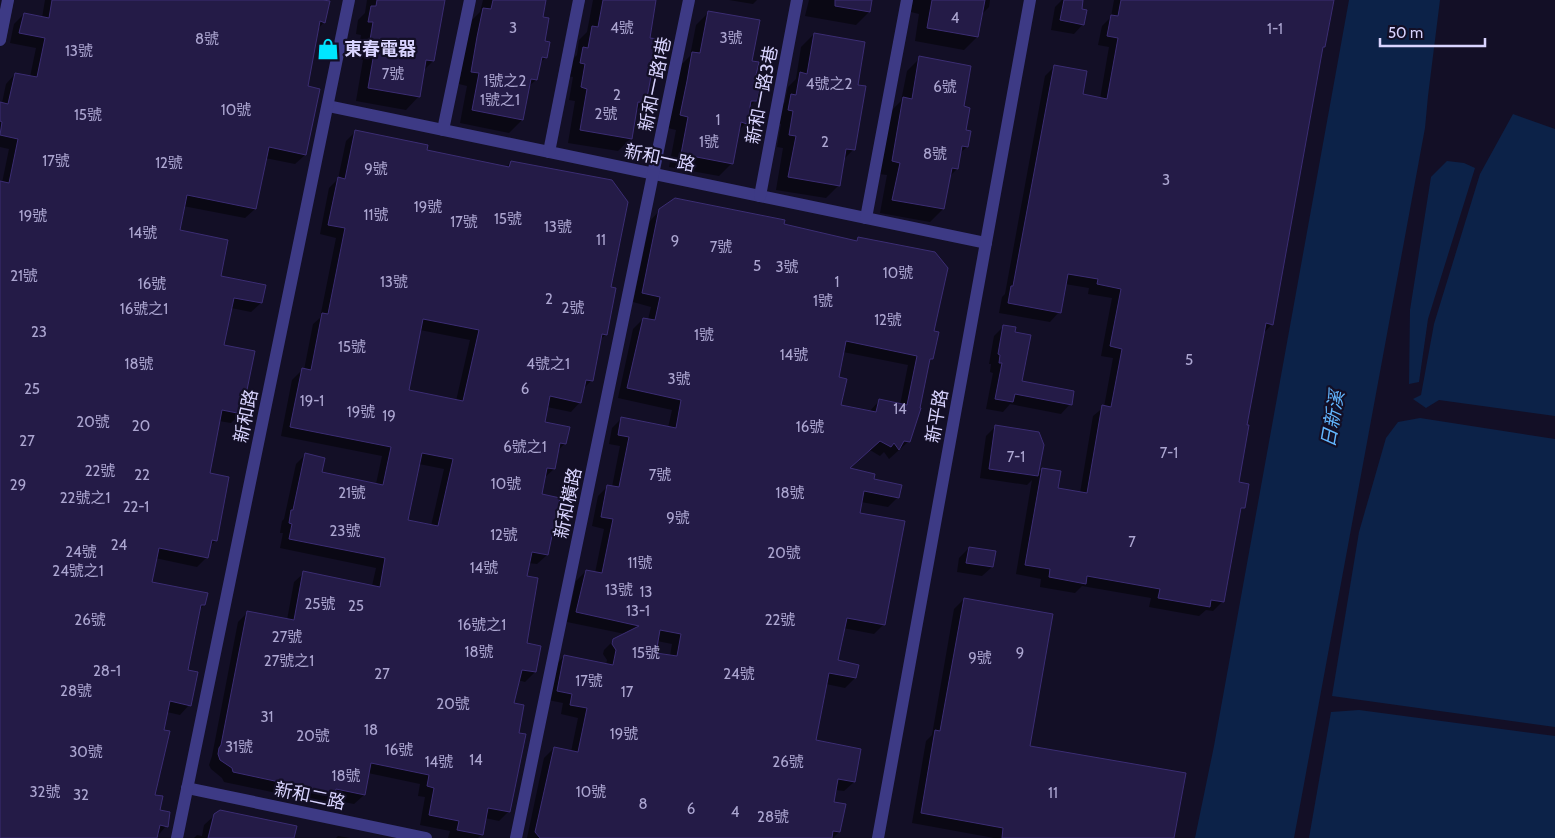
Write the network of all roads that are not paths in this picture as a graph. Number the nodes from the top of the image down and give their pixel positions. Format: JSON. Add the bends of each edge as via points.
{"nodes":[{"id":1,"x":8,"y":0,"type":"edge"},
{"id":2,"x":350,"y":0,"type":"edge"},
{"id":3,"x":470,"y":0,"type":"edge"},
{"id":4,"x":579,"y":0,"type":"edge"},
{"id":5,"x":690,"y":0,"type":"edge"},
{"id":6,"x":797,"y":0,"type":"edge"},
{"id":7,"x":907,"y":0,"type":"edge"},
{"id":8,"x":1030,"y":0,"type":"edge"},
{"id":9,"x":0,"y":40,"type":"edge"},
{"id":10,"x":328,"y":106,"type":"junction"},
{"id":11,"x":443,"y":130,"type":"junction"},
{"id":12,"x":549,"y":152,"type":"junction"},
{"id":13,"x":654,"y":174,"type":"junction"},
{"id":14,"x":760,"y":196,"type":"junction"},
{"id":15,"x":866,"y":218,"type":"junction"},
{"id":16,"x":986,"y":243,"type":"junction"},
{"id":17,"x":188,"y":788,"type":"junction"},
{"id":18,"x":177,"y":838,"type":"edge"},
{"id":19,"x":426,"y":838,"type":"edge"},
{"id":20,"x":516,"y":838,"type":"edge"},
{"id":21,"x":878,"y":838,"type":"edge"}],
"edges":[{"from":1,"to":9,"type":"street"},
{"from":2,"to":10,"type":"street","name":"新和路"},
{"from":3,"to":11,"type":"street"},
{"from":4,"to":12,"type":"street"},
{"from":5,"to":13,"type":"street","name":"新和一路1巷"},
{"from":6,"to":14,"type":"street","name":"新和一路3巷"},
{"from":7,"to":15,"type":"street"},
{"from":8,"to":16,"type":"street","name":"新平路"},
{"from":10,"to":11,"type":"street","name":"新和一路"},
{"from":10,"to":17,"type":"street","name":"新和路"},
{"from":11,"to":12,"type":"street","name":"新和一路"},
{"from":12,"to":13,"type":"street","name":"新和一路"},
{"from":13,"to":14,"type":"street","name":"新和一路"},
{"from":13,"to":20,"type":"street","name":"新和橫路"},
{"from":14,"to":15,"type":"street","name":"新和一路"},
{"from":15,"to":16,"type":"street","name":"新和一路"},
{"from":16,"to":21,"type":"street","name":"新平路"},
{"from":17,"to":18,"type":"street","name":"新和路"},
{"from":17,"to":19,"type":"street","name":"新和二路"}]}
